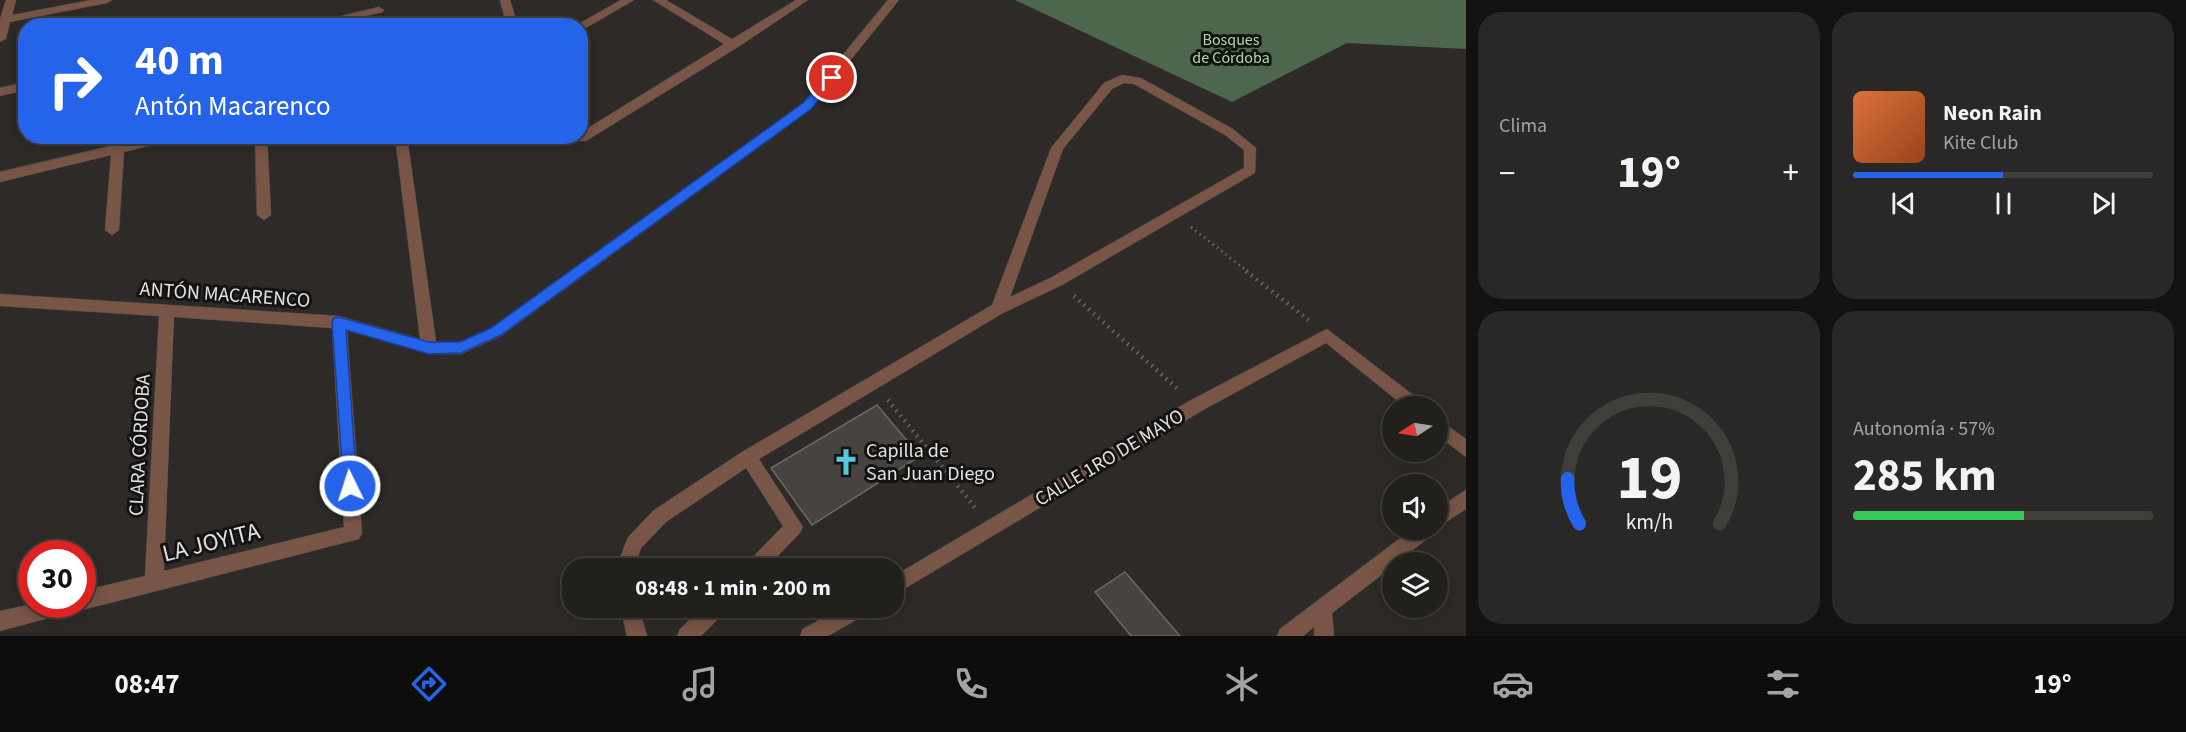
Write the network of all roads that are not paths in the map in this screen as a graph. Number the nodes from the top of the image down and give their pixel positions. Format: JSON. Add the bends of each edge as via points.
{"nodes":[{"id":1,"x":107,"y":0,"type":"edge"},
{"id":2,"x":505,"y":0,"type":"edge"},
{"id":3,"x":629,"y":0,"type":"edge"},
{"id":4,"x":658,"y":0,"type":"edge"},
{"id":5,"x":803,"y":0,"type":"edge"},
{"id":6,"x":894,"y":0,"type":"edge"},
{"id":7,"x":378,"y":5,"type":"edge"},
{"id":8,"x":6,"y":10,"type":"edge"},
{"id":9,"x":333,"y":18,"type":"edge"},
{"id":10,"x":511,"y":18,"type":"edge"},
{"id":11,"x":588,"y":23,"type":"edge"},
{"id":12,"x":0,"y":39,"type":"edge"},
{"id":13,"x":734,"y":45,"type":"junction"},
{"id":14,"x":18,"y":88,"type":"edge"},
{"id":15,"x":0,"y":92,"type":"edge"},
{"id":16,"x":588,"y":134,"type":"edge"},
{"id":17,"x":139,"y":144,"type":"edge"},
{"id":18,"x":261,"y":144,"type":"edge"},
{"id":19,"x":402,"y":144,"type":"edge"},
{"id":20,"x":118,"y":149,"type":"junction"},
{"id":21,"x":0,"y":177,"type":"edge"},
{"id":22,"x":264,"y":215,"type":"dead end"},
{"id":23,"x":112,"y":230,"type":"dead end"},
{"id":24,"x":0,"y":300,"type":"edge"},
{"id":25,"x":167,"y":309,"type":"junction"},
{"id":26,"x":998,"y":309,"type":"junction"},
{"id":27,"x":339,"y":322,"type":"junction"},
{"id":28,"x":429,"y":348,"type":"junction"},
{"id":29,"x":1402,"y":396,"type":"edge"},
{"id":30,"x":1448,"y":434,"type":"edge"},
{"id":31,"x":1466,"y":449,"type":"edge"},
{"id":32,"x":748,"y":457,"type":"junction"},
{"id":33,"x":1466,"y":498,"type":"edge"},
{"id":34,"x":1448,"y":512,"type":"edge"},
{"id":35,"x":1412,"y":540,"type":"edge"},
{"id":36,"x":629,"y":558,"type":"edge"},
{"id":37,"x":764,"y":558,"type":"edge"},
{"id":38,"x":904,"y":580,"type":"edge"},
{"id":39,"x":154,"y":584,"type":"junction"},
{"id":40,"x":96,"y":598,"type":"edge"},
{"id":41,"x":1322,"y":609,"type":"junction"},
{"id":42,"x":18,"y":616,"type":"edge"},
{"id":43,"x":632,"y":618,"type":"edge"},
{"id":44,"x":705,"y":618,"type":"edge"},
{"id":45,"x":841,"y":618,"type":"edge"},
{"id":46,"x":0,"y":621,"type":"edge"},
{"id":47,"x":637,"y":636,"type":"edge"},
{"id":48,"x":687,"y":636,"type":"edge"},
{"id":49,"x":810,"y":636,"type":"edge"},
{"id":50,"x":1287,"y":636,"type":"edge"},
{"id":51,"x":1324,"y":636,"type":"edge"}],
"edges":[{"from":1,"to":8,"type":"street"},
{"from":2,"to":10,"type":"street"},
{"from":3,"to":11,"type":"street"},
{"from":4,"to":13,"type":"street"},
{"from":5,"to":13,"type":"street"},
{"from":6,"to":28,"type":"street","name":"ANTÓN MACARENCO","via":[[807,106],[496,332],[461,348]]},
{"from":7,"to":9,"type":"street"},
{"from":8,"to":12,"type":"street"},
{"from":13,"to":16,"type":"street"},
{"from":14,"to":15,"type":"street"},
{"from":17,"to":20,"type":"street"},
{"from":18,"to":22,"type":"street"},
{"from":19,"to":28,"type":"street"},
{"from":20,"to":21,"type":"street"},
{"from":20,"to":23,"type":"street"},
{"from":24,"to":25,"type":"street","name":"ANTÓN MACARENCO"},
{"from":25,"to":27,"type":"street","name":"ANTÓN MACARENCO"},
{"from":25,"to":39,"type":"street","name":"CLARA CÓRDOBA"},
{"from":26,"to":26,"type":"street","via":[[1057,281],[1250,170],[1250,148],[1229,132],[1137,81],[1122,79],[1108,86],[1057,148]]},
{"from":26,"to":32,"type":"street"},
{"from":27,"to":28,"type":"street","name":"ANTÓN MACARENCO"},
{"from":27,"to":39,"type":"street","name":"LA JOYITA","via":[[353,533]]},
{"from":29,"to":38,"type":"street","name":"CALLE 1RO DE MAYO","via":[[1327,335],[1197,405]]},
{"from":30,"to":31,"type":"street"},
{"from":32,"to":36,"type":"street","via":[[660,516],[634,543]]},
{"from":32,"to":37,"type":"street","via":[[794,527]]},
{"from":33,"to":34,"type":"street"},
{"from":35,"to":41,"type":"street"},
{"from":39,"to":40,"type":"street","name":"LA JOYITA"},
{"from":41,"to":50,"type":"street"},
{"from":41,"to":51,"type":"street"},
{"from":42,"to":46,"type":"street"},
{"from":43,"to":47,"type":"street"},
{"from":44,"to":48,"type":"street"},
{"from":45,"to":49,"type":"street"}]}
